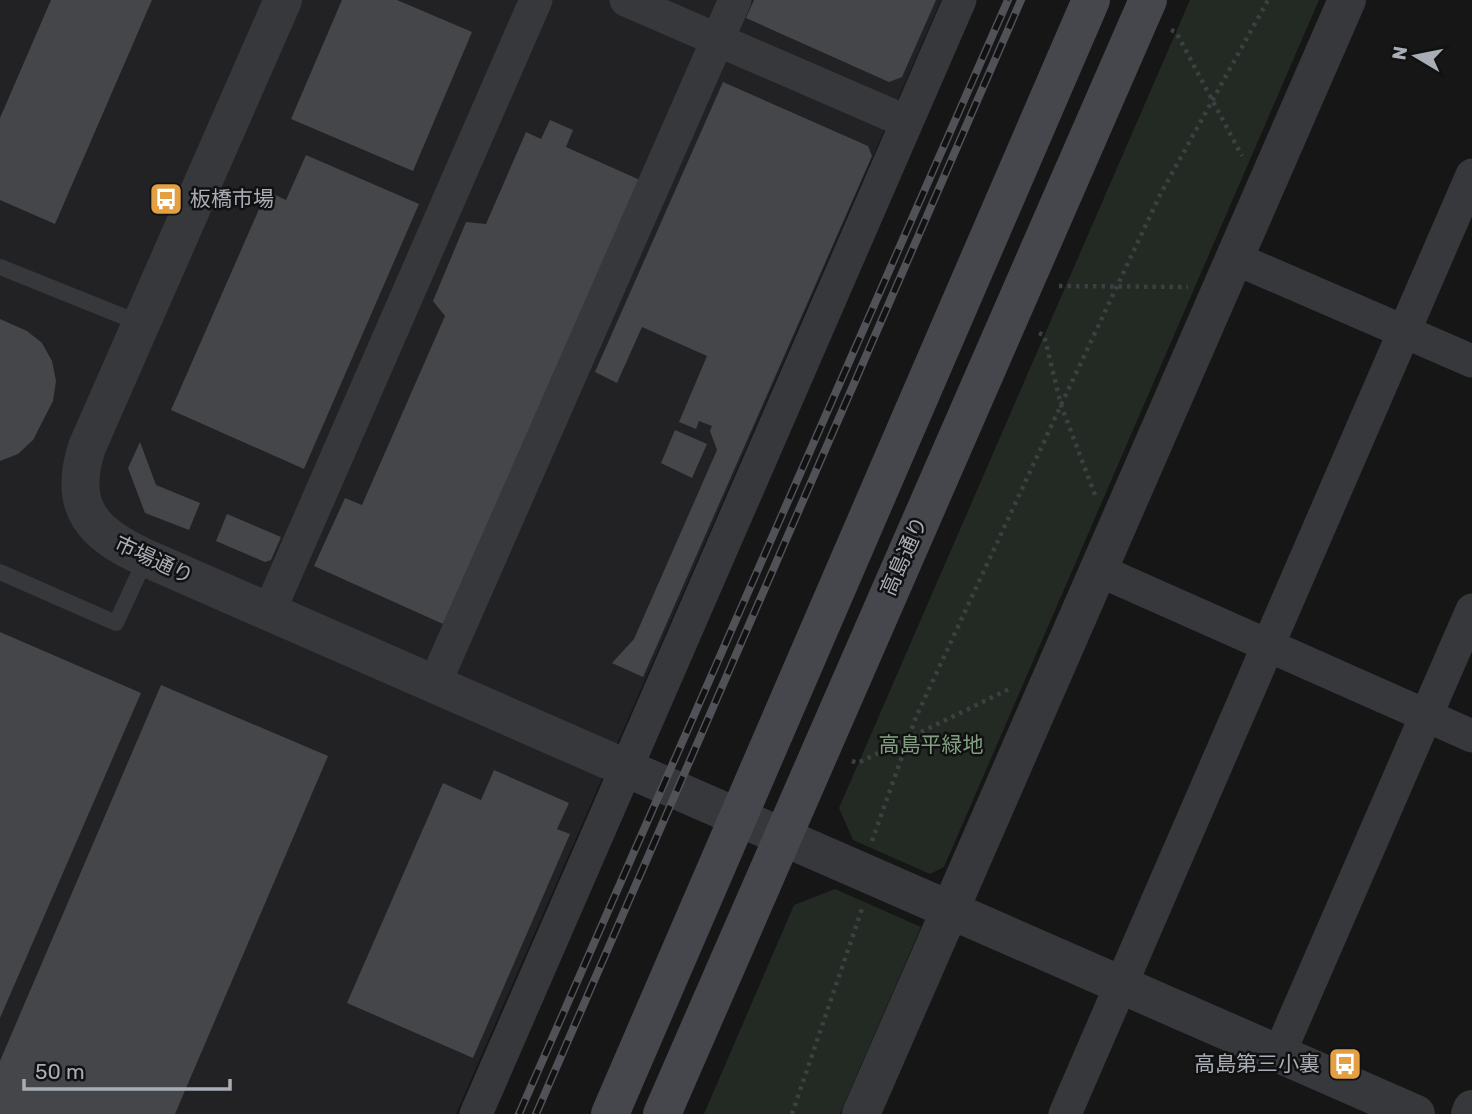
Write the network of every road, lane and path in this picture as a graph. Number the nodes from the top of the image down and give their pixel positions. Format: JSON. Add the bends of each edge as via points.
{"nodes":[{"id":1,"x":283,"y":0,"type":"edge"},
{"id":2,"x":536,"y":0,"type":"edge"},
{"id":3,"x":626,"y":0,"type":"edge"},
{"id":4,"x":735,"y":0,"type":"edge"},
{"id":5,"x":960,"y":0,"type":"edge"},
{"id":6,"x":1091,"y":0,"type":"edge"},
{"id":7,"x":1148,"y":0,"type":"edge"},
{"id":8,"x":1268,"y":0,"type":"edge"},
{"id":9,"x":1347,"y":0,"type":"edge"},
{"id":10,"x":1171,"y":30,"type":"dead end"},
{"id":11,"x":718,"y":40,"type":"junction"},
{"id":12,"x":1211,"y":98,"type":"junction"},
{"id":13,"x":907,"y":122,"type":"junction"},
{"id":14,"x":1247,"y":165,"type":"dead end"},
{"id":15,"x":1472,"y":175,"type":"edge"},
{"id":16,"x":1234,"y":258,"type":"junction"},
{"id":17,"x":0,"y":267,"type":"edge"},
{"id":18,"x":1059,"y":286,"type":"dead end"},
{"id":19,"x":1118,"y":286,"type":"junction"},
{"id":20,"x":1195,"y":287,"type":"dead end"},
{"id":21,"x":142,"y":324,"type":"junction"},
{"id":22,"x":1404,"y":332,"type":"junction"},
{"id":23,"x":1039,"y":333,"type":"dead end"},
{"id":24,"x":1472,"y":362,"type":"edge"},
{"id":25,"x":1061,"y":405,"type":"junction"},
{"id":26,"x":1099,"y":505,"type":"dead end"},
{"id":27,"x":146,"y":558,"type":"junction"},
{"id":28,"x":1098,"y":570,"type":"junction"},
{"id":29,"x":0,"y":572,"type":"edge"},
{"id":30,"x":1472,"y":610,"type":"edge"},
{"id":31,"x":269,"y":612,"type":"junction"},
{"id":32,"x":1268,"y":648,"type":"junction"},
{"id":33,"x":1053,"y":673,"type":"junction"},
{"id":34,"x":435,"y":683,"type":"junction"},
{"id":35,"x":1426,"y":716,"type":"junction"},
{"id":36,"x":1472,"y":736,"type":"edge"},
{"id":37,"x":908,"y":741,"type":"junction"},
{"id":38,"x":852,"y":761,"type":"dead end"},
{"id":39,"x":625,"y":768,"type":"junction"},
{"id":40,"x":737,"y":816,"type":"junction"},
{"id":41,"x":782,"y":835,"type":"junction"},
{"id":42,"x":870,"y":847,"type":"dead end"},
{"id":43,"x":867,"y":894,"type":"dead end"},
{"id":44,"x":950,"y":910,"type":"junction"},
{"id":45,"x":1120,"y":985,"type":"junction"},
{"id":46,"x":1279,"y":1054,"type":"junction"},
{"id":47,"x":1472,"y":1109,"type":"edge"},
{"id":48,"x":476,"y":1114,"type":"edge"},
{"id":49,"x":610,"y":1114,"type":"edge"},
{"id":50,"x":662,"y":1114,"type":"edge"},
{"id":51,"x":792,"y":1114,"type":"edge"},
{"id":52,"x":861,"y":1114,"type":"edge"},
{"id":53,"x":1065,"y":1114,"type":"edge"},
{"id":54,"x":1416,"y":1114,"type":"edge"},
{"id":55,"x":1470,"y":1114,"type":"edge"}],
"edges":[{"from":1,"to":21,"type":"street","name":"市場通り"},
{"from":2,"to":31,"type":"street"},
{"from":3,"to":11,"type":"street"},
{"from":4,"to":11,"type":"street"},
{"from":5,"to":13,"type":"street"},
{"from":6,"to":40,"type":"main road"},
{"from":7,"to":41,"type":"main road","name":"高島通り"},
{"from":8,"to":12,"type":"path"},
{"from":9,"to":16,"type":"street"},
{"from":10,"to":12,"type":"path"},
{"from":11,"to":13,"type":"street"},
{"from":11,"to":34,"type":"street"},
{"from":12,"to":14,"type":"path"},
{"from":12,"to":19,"type":"path"},
{"from":13,"to":39,"type":"street"},
{"from":15,"to":22,"type":"street"},
{"from":16,"to":22,"type":"street"},
{"from":16,"to":28,"type":"street"},
{"from":17,"to":21,"type":"lane"},
{"from":18,"to":19,"type":"path"},
{"from":19,"to":20,"type":"path"},
{"from":19,"to":25,"type":"path"},
{"from":21,"to":27,"type":"street","name":"市場通り","via":[[87,447],[80,485],[96,528]]},
{"from":22,"to":24,"type":"street"},
{"from":22,"to":32,"type":"street"},
{"from":23,"to":25,"type":"path","via":[[1044,335]]},
{"from":25,"to":26,"type":"path"},
{"from":25,"to":37,"type":"path"},
{"from":27,"to":29,"type":"lane","via":[[116,623]]},
{"from":27,"to":31,"type":"street","name":"市場通り"},
{"from":28,"to":32,"type":"street"},
{"from":28,"to":33,"type":"street"},
{"from":30,"to":35,"type":"street"},
{"from":31,"to":34,"type":"street","name":"市場通り"},
{"from":32,"to":35,"type":"street"},
{"from":32,"to":45,"type":"street"},
{"from":33,"to":37,"type":"path","via":[[1024,682]]},
{"from":33,"to":44,"type":"street"},
{"from":34,"to":39,"type":"street","name":"市場通り"},
{"from":35,"to":36,"type":"street"},
{"from":35,"to":46,"type":"street"},
{"from":37,"to":38,"type":"path","via":[[858,763]]},
{"from":37,"to":42,"type":"path"},
{"from":39,"to":40,"type":"street","name":"市場通り"},
{"from":39,"to":48,"type":"street"},
{"from":40,"to":41,"type":"street","name":"市場通り"},
{"from":40,"to":49,"type":"main road"},
{"from":41,"to":44,"type":"street","name":"市場通り"},
{"from":41,"to":50,"type":"main road","name":"高島通り"},
{"from":43,"to":51,"type":"path"},
{"from":44,"to":45,"type":"street","name":"市場通り"},
{"from":44,"to":52,"type":"street"},
{"from":45,"to":46,"type":"street","name":"市場通り"},
{"from":45,"to":53,"type":"street"},
{"from":46,"to":54,"type":"street","name":"市場通り"},
{"from":47,"to":55,"type":"street"}]}
